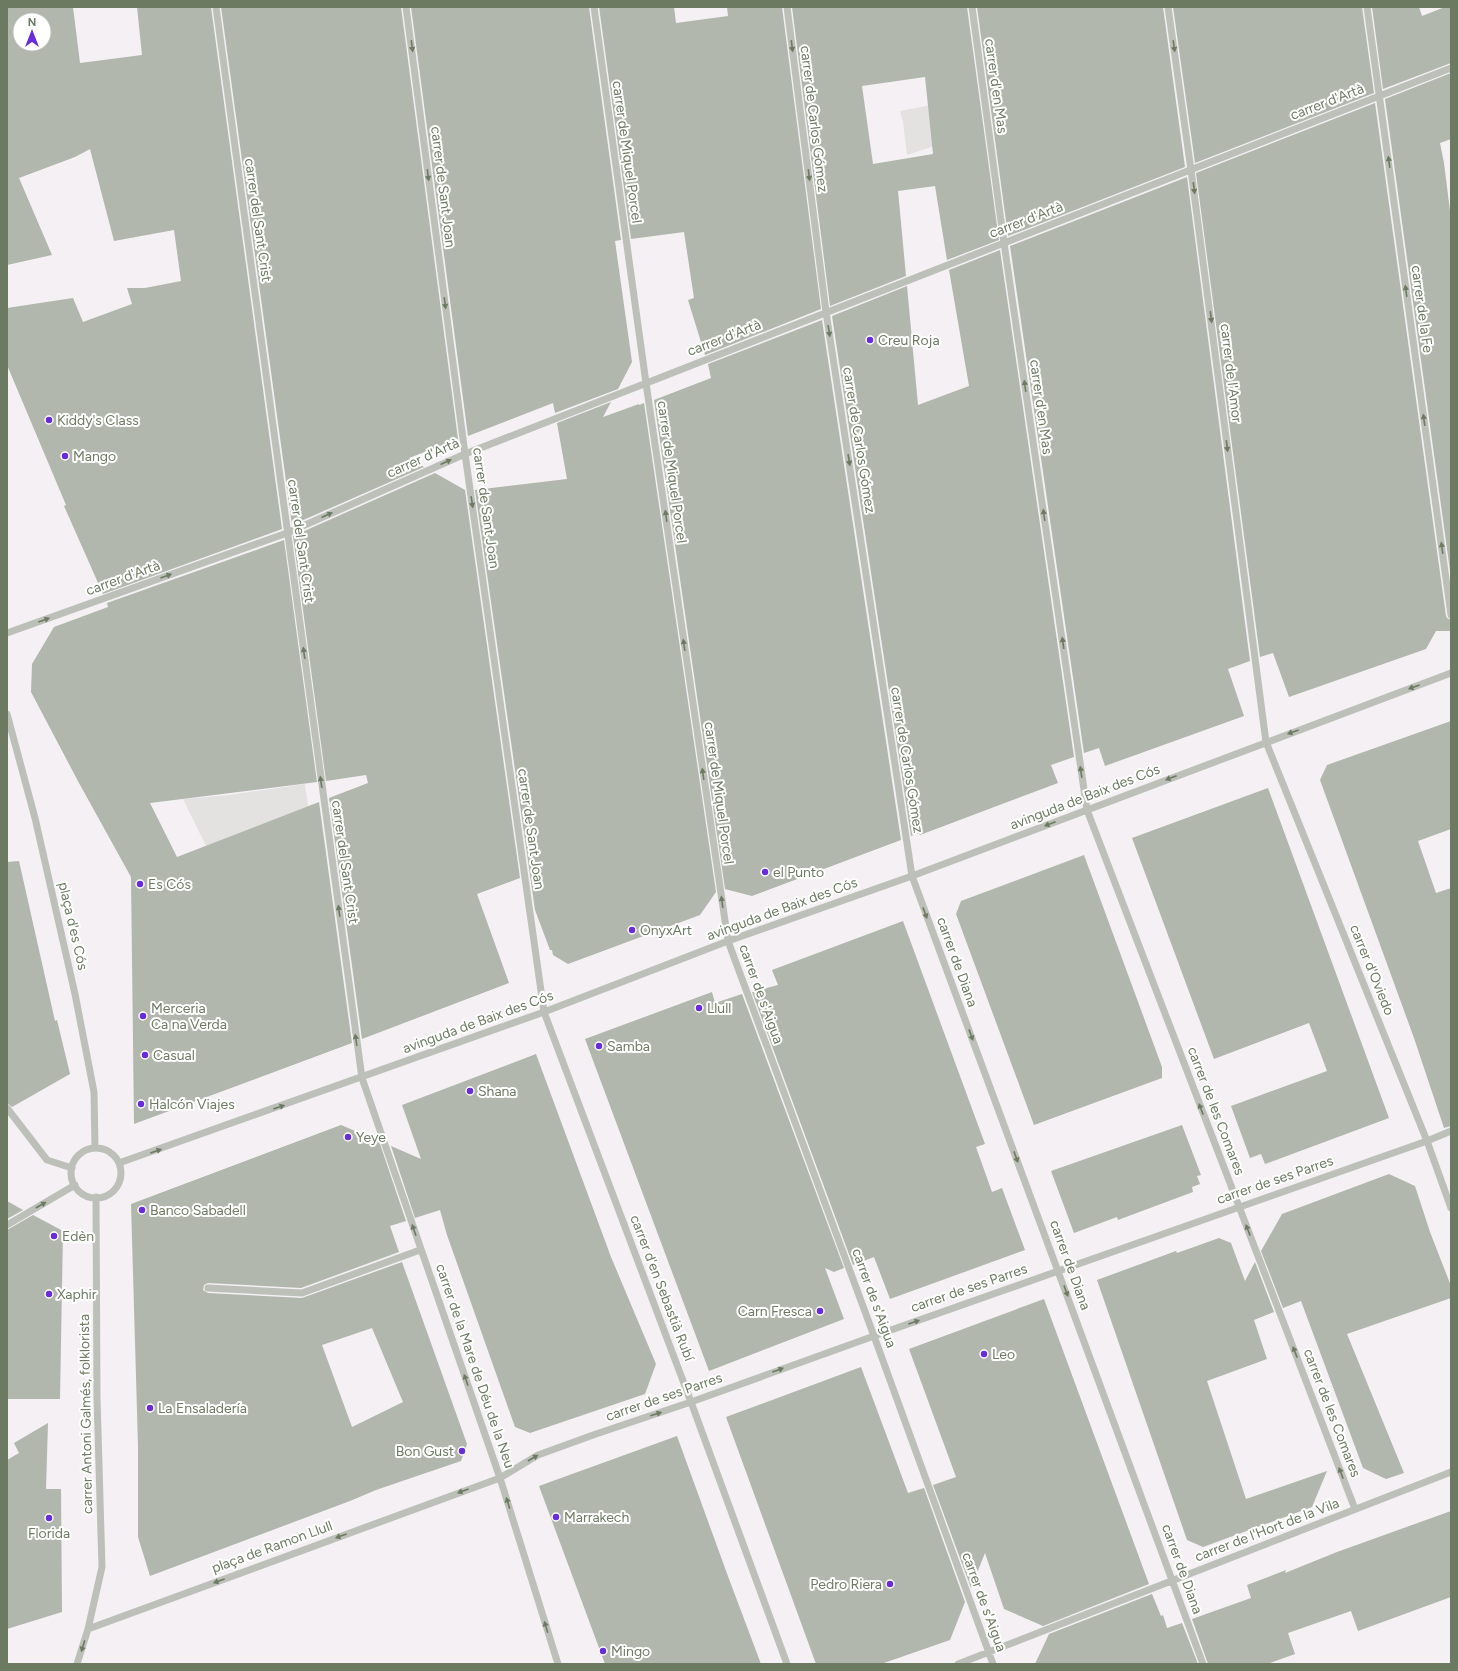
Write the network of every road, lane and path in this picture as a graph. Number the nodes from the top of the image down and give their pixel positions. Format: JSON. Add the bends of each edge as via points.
{"nodes":[{"id":1,"x":216,"y":7,"type":"edge"},
{"id":2,"x":406,"y":7,"type":"edge"},
{"id":3,"x":594,"y":7,"type":"edge"},
{"id":4,"x":787,"y":7,"type":"edge"},
{"id":5,"x":972,"y":7,"type":"edge"},
{"id":6,"x":1168,"y":7,"type":"edge"},
{"id":7,"x":1367,"y":7,"type":"edge"},
{"id":8,"x":1451,"y":68,"type":"edge"},
{"id":9,"x":1380,"y":96,"type":"junction"},
{"id":10,"x":1191,"y":170,"type":"junction"},
{"id":11,"x":1004,"y":243,"type":"junction"},
{"id":12,"x":826,"y":312,"type":"junction"},
{"id":13,"x":646,"y":383,"type":"junction"},
{"id":14,"x":465,"y":454,"type":"junction"},
{"id":15,"x":286,"y":532,"type":"junction"},
{"id":16,"x":1451,"y":615,"type":"edge"},
{"id":17,"x":7,"y":633,"type":"edge"},
{"id":18,"x":1451,"y":673,"type":"edge"},
{"id":19,"x":7,"y":714,"type":"edge"},
{"id":20,"x":9,"y":729,"type":"edge"},
{"id":21,"x":1266,"y":742,"type":"junction"},
{"id":22,"x":1087,"y":810,"type":"junction"},
{"id":23,"x":912,"y":876,"type":"junction"},
{"id":24,"x":728,"y":941,"type":"junction"},
{"id":25,"x":544,"y":1012,"type":"junction"},
{"id":26,"x":362,"y":1078,"type":"junction"},
{"id":27,"x":7,"y":1108,"type":"edge"},
{"id":28,"x":1451,"y":1131,"type":"edge"},
{"id":29,"x":1427,"y":1141,"type":"junction"},
{"id":30,"x":95,"y":1148,"type":"junction"},
{"id":31,"x":119,"y":1163,"type":"junction"},
{"id":32,"x":72,"y":1168,"type":"junction"},
{"id":33,"x":75,"y":1185,"type":"junction"},
{"id":34,"x":96,"y":1197,"type":"junction"},
{"id":35,"x":1239,"y":1207,"type":"junction"},
{"id":36,"x":1451,"y":1208,"type":"edge"},
{"id":37,"x":7,"y":1225,"type":"edge"},
{"id":38,"x":420,"y":1250,"type":"junction"},
{"id":39,"x":1058,"y":1270,"type":"junction"},
{"id":40,"x":208,"y":1288,"type":"dead end"},
{"id":41,"x":874,"y":1336,"type":"junction"},
{"id":42,"x":691,"y":1402,"type":"junction"},
{"id":43,"x":1451,"y":1472,"type":"edge"},
{"id":44,"x":500,"y":1478,"type":"junction"},
{"id":45,"x":1356,"y":1509,"type":"junction"},
{"id":46,"x":1173,"y":1580,"type":"junction"},
{"id":47,"x":88,"y":1629,"type":"junction"},
{"id":48,"x":988,"y":1652,"type":"junction"},
{"id":49,"x":77,"y":1664,"type":"edge"},
{"id":50,"x":558,"y":1664,"type":"edge"},
{"id":51,"x":786,"y":1664,"type":"edge"},
{"id":52,"x":958,"y":1664,"type":"edge"},
{"id":53,"x":993,"y":1664,"type":"edge"},
{"id":54,"x":1203,"y":1664,"type":"edge"}],
"edges":[{"from":1,"to":15,"type":"street","name":"carrer del Sant Crist"},
{"from":2,"to":14,"type":"street","name":"carrer de Sant Joan","one_way":true},
{"from":3,"to":13,"type":"street","name":"carrer de Miquel Porcel"},
{"from":4,"to":12,"type":"street","name":"carrer de Carlos Gómez","one_way":true},
{"from":5,"to":11,"type":"street","name":"carrer d'en Mas"},
{"from":6,"to":10,"type":"street","name":"carrer de l'Amor","one_way":true},
{"from":7,"to":9,"type":"street","name":"carrer de la Fe"},
{"from":8,"to":9,"type":"street","name":"carrer d'Artà"},
{"from":9,"to":10,"type":"street","name":"carrer d'Artà"},
{"from":16,"to":9,"type":"street","name":"carrer de la Fe","one_way":true},
{"from":10,"to":11,"type":"street","name":"carrer d'Artà"},
{"from":10,"to":21,"type":"street","name":"carrer de l'Amor","one_way":true},
{"from":11,"to":12,"type":"street","name":"carrer d'Artà"},
{"from":22,"to":11,"type":"street","name":"carrer d'en Mas","one_way":true},
{"from":12,"to":13,"type":"street","name":"carrer d'Artà"},
{"from":12,"to":23,"type":"street","name":"carrer de Carlos Gómez","one_way":true},
{"from":13,"to":14,"type":"street","name":"carrer d'Artà"},
{"from":24,"to":13,"type":"street","name":"carrer de Miquel Porcel","one_way":true},
{"from":15,"to":14,"type":"street","name":"carrer d'Artà","one_way":true},
{"from":14,"to":25,"type":"street","name":"carrer de Sant Joan","one_way":true},
{"from":17,"to":15,"type":"street","name":"carrer d'Artà","one_way":true},
{"from":26,"to":15,"type":"street","name":"carrer del Sant Crist","one_way":true},
{"from":18,"to":21,"type":"street","name":"avinguda de Baix des Cós","one_way":true},
{"from":19,"to":20,"type":"street","name":"plaça d'es Cós"},
{"from":20,"to":30,"type":"street","name":"plaça d'es Cós","via":[[35,818],[75,994],[94,1092]]},
{"from":21,"to":22,"type":"street","name":"avinguda de Baix des Cós","one_way":true},
{"from":21,"to":29,"type":"street","name":"carrer d'Oviedo"},
{"from":22,"to":23,"type":"street","name":"avinguda de Baix des Cós","one_way":true},
{"from":35,"to":22,"type":"street","name":"carrer de les Comares","one_way":true},
{"from":23,"to":24,"type":"street","name":"avinguda de Baix des Cós"},
{"from":23,"to":39,"type":"street","name":"carrer de Diana","one_way":true},
{"from":24,"to":25,"type":"street","name":"avinguda de Baix des Cós"},
{"from":24,"to":41,"type":"street","name":"carrer de s'Aigua"},
{"from":25,"to":26,"type":"street","name":"avinguda de Baix des Cós"},
{"from":25,"to":42,"type":"street","name":"carrer d'en Sebastià Rubí"},
{"from":31,"to":26,"type":"street","name":"avinguda de Baix des Cós","one_way":true},
{"from":38,"to":26,"type":"street","name":"carrer de la Mare de Déu de la Neu","one_way":true},
{"from":27,"to":32,"type":"street","via":[[47,1160]]},
{"from":28,"to":29,"type":"street","name":"carrer de ses Parres"},
{"from":29,"to":35,"type":"street","name":"carrer de ses Parres"},
{"from":29,"to":36,"type":"street","name":"carrer d'Oviedo"},
{"from":30,"to":31,"type":"street","via":[[103,1148],[110,1152]]},
{"from":30,"to":32,"type":"street","via":[[80,1154],[74,1160]]},
{"from":31,"to":34,"type":"street","via":[[121,1178],[118,1185],[105,1196]]},
{"from":32,"to":33,"type":"street"},
{"from":33,"to":34,"type":"street","via":[[80,1192]]},
{"from":37,"to":33,"type":"street","one_way":true},
{"from":34,"to":47,"type":"street","name":"carrer Antoni Galmés, folklorista","via":[[97,1398],[102,1567]]},
{"from":35,"to":39,"type":"street","name":"carrer de ses Parres"},
{"from":45,"to":35,"type":"street","name":"carrer de les Comares","one_way":true},
{"from":38,"to":40,"type":"street","via":[[302,1293]]},
{"from":44,"to":38,"type":"street","name":"carrer de la Mare de Déu de la Neu","one_way":true},
{"from":41,"to":39,"type":"street","name":"carrer de ses Parres","one_way":true},
{"from":39,"to":46,"type":"street","name":"carrer de Diana","one_way":true},
{"from":42,"to":41,"type":"street","name":"carrer de ses Parres","one_way":true},
{"from":41,"to":48,"type":"street","name":"carrer de s'Aigua"},
{"from":44,"to":42,"type":"street","name":"carrer de ses Parres","one_way":true,"via":[[538,1455]]},
{"from":42,"to":51,"type":"street","name":"carrer d'en Sebastià Rubí"},
{"from":43,"to":45,"type":"street","name":"carrer de l'Hort de la Vila"},
{"from":44,"to":47,"type":"street","name":"plaça de Ramon Llull","one_way":true},
{"from":50,"to":44,"type":"street","name":"carrer de la Mare de Déu de la Neu","one_way":true},
{"from":45,"to":46,"type":"street","name":"carrer de l'Hort de la Vila"},
{"from":46,"to":48,"type":"street","name":"carrer de l'Hort de la Vila"},
{"from":46,"to":54,"type":"street","name":"carrer de Diana"},
{"from":47,"to":49,"type":"street","one_way":true},
{"from":48,"to":52,"type":"street","name":"carrer de l'Hort de la Vila"},
{"from":48,"to":53,"type":"street","name":"carrer de s'Aigua"}]}
